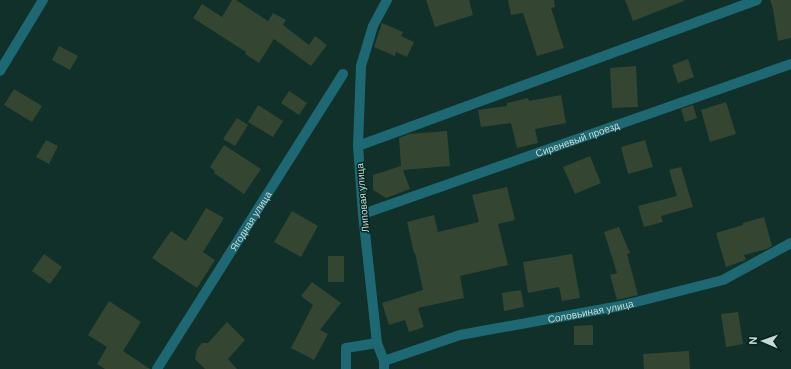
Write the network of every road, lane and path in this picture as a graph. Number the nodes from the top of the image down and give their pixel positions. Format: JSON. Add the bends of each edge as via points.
{"nodes":[{"id":1,"x":43,"y":0,"type":"edge"},
{"id":2,"x":386,"y":0,"type":"edge"},
{"id":3,"x":757,"y":0,"type":"edge"},
{"id":4,"x":791,"y":64,"type":"edge"},
{"id":5,"x":0,"y":71,"type":"edge"},
{"id":6,"x":343,"y":74,"type":"dead end"},
{"id":7,"x":358,"y":146,"type":"junction"},
{"id":8,"x":363,"y":214,"type":"junction"},
{"id":9,"x":791,"y":243,"type":"edge"},
{"id":10,"x":377,"y":344,"type":"junction"},
{"id":11,"x":384,"y":365,"type":"edge"},
{"id":12,"x":157,"y":369,"type":"edge"},
{"id":13,"x":346,"y":369,"type":"edge"}],
"edges":[{"from":1,"to":5,"type":"street"},
{"from":2,"to":7,"type":"street","name":"Липовая улица","via":[[373,26],[361,66]]},
{"from":3,"to":7,"type":"street"},
{"from":4,"to":8,"type":"street","name":"Сиреневый проезд"},
{"from":6,"to":12,"type":"street","name":"Ягодная улица"},
{"from":7,"to":8,"type":"street","name":"Липовая улица"},
{"from":8,"to":10,"type":"street","name":"Липовая улица"},
{"from":9,"to":11,"type":"street","name":"Соловьиная улица","via":[[723,280],[620,306],[460,335]]},
{"from":10,"to":11,"type":"street","name":"Липовая улица"},
{"from":10,"to":13,"type":"street","via":[[346,348]]}]}
